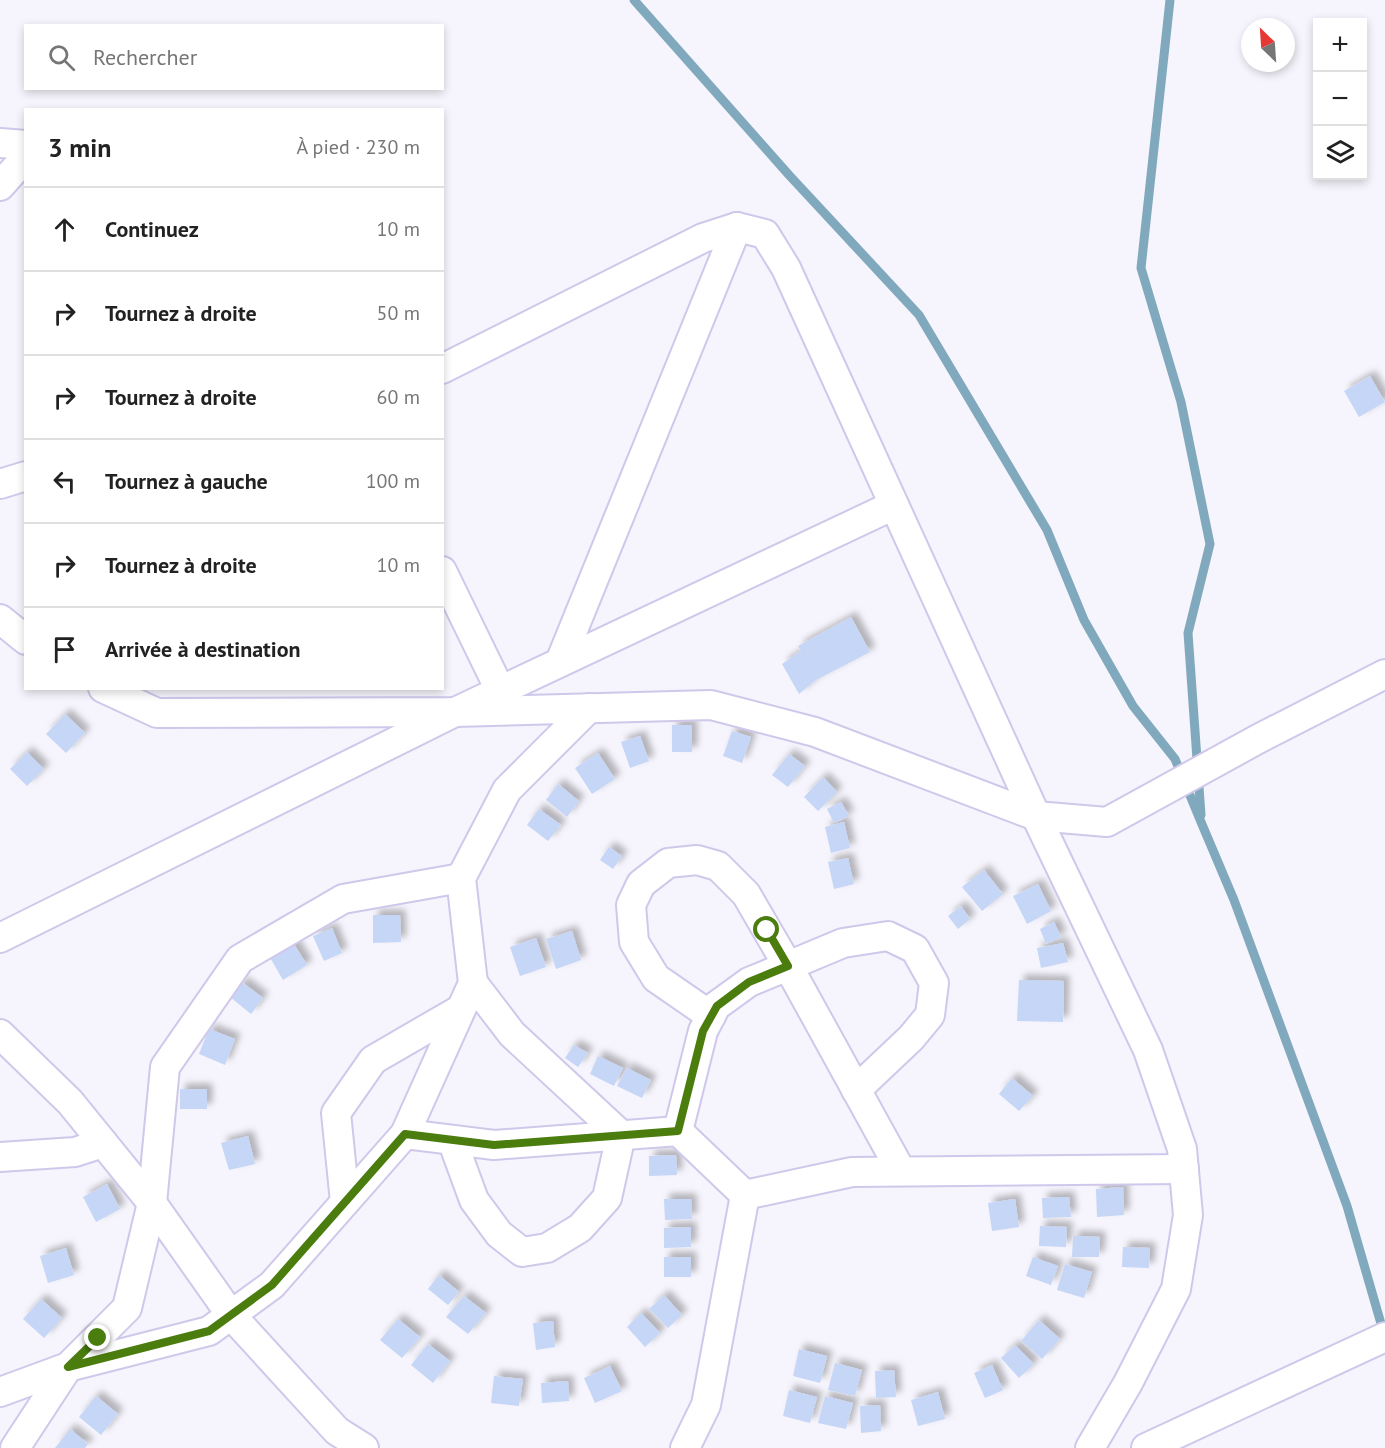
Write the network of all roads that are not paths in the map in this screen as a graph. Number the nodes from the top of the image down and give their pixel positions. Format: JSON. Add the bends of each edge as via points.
{"nodes":[{"id":1,"x":0,"y":143,"type":"edge"},
{"id":2,"x":24,"y":145,"type":"edge"},
{"id":3,"x":24,"y":159,"type":"edge"},
{"id":4,"x":0,"y":186,"type":"edge"},
{"id":5,"x":737,"y":227,"type":"junction"},
{"id":6,"x":444,"y":368,"type":"edge"},
{"id":7,"x":24,"y":477,"type":"edge"},
{"id":8,"x":0,"y":484,"type":"edge"},
{"id":9,"x":894,"y":505,"type":"junction"},
{"id":10,"x":444,"y":575,"type":"edge"},
{"id":11,"x":0,"y":619,"type":"edge"},
{"id":12,"x":24,"y":638,"type":"edge"},
{"id":13,"x":560,"y":662,"type":"junction"},
{"id":14,"x":1385,"y":674,"type":"edge"},
{"id":15,"x":107,"y":690,"type":"edge"},
{"id":16,"x":500,"y":690,"type":"junction"},
{"id":17,"x":589,"y":708,"type":"junction"},
{"id":18,"x":455,"y":712,"type":"junction"},
{"id":19,"x":1036,"y":816,"type":"junction"},
{"id":20,"x":461,"y":878,"type":"junction"},
{"id":21,"x":0,"y":938,"type":"edge"},
{"id":22,"x":788,"y":966,"type":"junction"},
{"id":23,"x":473,"y":982,"type":"junction"},
{"id":24,"x":461,"y":1009,"type":"junction"},
{"id":25,"x":711,"y":1016,"type":"junction"},
{"id":26,"x":0,"y":1034,"type":"edge"},
{"id":27,"x":856,"y":1090,"type":"junction"},
{"id":28,"x":678,"y":1131,"type":"junction"},
{"id":29,"x":405,"y":1134,"type":"junction"},
{"id":30,"x":621,"y":1135,"type":"junction"},
{"id":31,"x":452,"y":1140,"type":"junction"},
{"id":32,"x":103,"y":1143,"type":"junction"},
{"id":33,"x":0,"y":1157,"type":"edge"},
{"id":34,"x":1184,"y":1169,"type":"junction"},
{"id":35,"x":901,"y":1172,"type":"junction"},
{"id":36,"x":745,"y":1195,"type":"junction"},
{"id":37,"x":345,"y":1202,"type":"junction"},
{"id":38,"x":152,"y":1203,"type":"junction"},
{"id":39,"x":231,"y":1315,"type":"junction"},
{"id":40,"x":1385,"y":1337,"type":"edge"},
{"id":41,"x":68,"y":1367,"type":"junction"},
{"id":42,"x":0,"y":1392,"type":"edge"},
{"id":43,"x":15,"y":1448,"type":"edge"},
{"id":44,"x":364,"y":1448,"type":"edge"},
{"id":45,"x":685,"y":1448,"type":"edge"},
{"id":46,"x":1090,"y":1448,"type":"edge"},
{"id":47,"x":1146,"y":1448,"type":"edge"}],
"edges":[{"from":1,"to":2,"type":"street"},
{"from":3,"to":4,"type":"street"},
{"from":5,"to":6,"type":"street","via":[[703,238]]},
{"from":5,"to":9,"type":"street","via":[[765,234],[786,268]]},
{"from":5,"to":13,"type":"street"},
{"from":7,"to":8,"type":"street"},
{"from":9,"to":13,"type":"street"},
{"from":9,"to":19,"type":"street"},
{"from":10,"to":16,"type":"street"},
{"from":11,"to":12,"type":"street"},
{"from":13,"to":16,"type":"street"},
{"from":14,"to":19,"type":"street","via":[[1107,822]]},
{"from":15,"to":18,"type":"street","via":[[158,713]]},
{"from":16,"to":18,"type":"street"},
{"from":17,"to":18,"type":"street"},
{"from":17,"to":19,"type":"street","via":[[711,705],[815,732]]},
{"from":17,"to":20,"type":"street","via":[[507,790]]},
{"from":18,"to":21,"type":"street"},
{"from":19,"to":34,"type":"street","via":[[1148,1050],[1182,1149]]},
{"from":20,"to":23,"type":"street"},
{"from":20,"to":38,"type":"street","via":[[343,899],[240,959],[165,1067]]},
{"from":22,"to":25,"type":"street","via":[[749,982],[717,1006]]},
{"from":22,"to":25,"type":"street","via":[[746,894],[718,866],[697,861],[668,862],[641,884],[631,905],[634,942],[656,978]]},
{"from":22,"to":27,"type":"street"},
{"from":22,"to":27,"type":"street","via":[[843,943],[888,936],[915,949],[934,984],[930,1015]]},
{"from":23,"to":24,"type":"street"},
{"from":23,"to":30,"type":"street","via":[[512,1034]]},
{"from":24,"to":29,"type":"street"},
{"from":24,"to":37,"type":"street","via":[[373,1060],[336,1113]]},
{"from":25,"to":28,"type":"street","via":[[703,1031]]},
{"from":26,"to":32,"type":"street","via":[[70,1102]]},
{"from":27,"to":35,"type":"street"},
{"from":28,"to":30,"type":"street"},
{"from":28,"to":36,"type":"street"},
{"from":29,"to":31,"type":"street"},
{"from":29,"to":37,"type":"street"},
{"from":30,"to":31,"type":"street","via":[[494,1145]]},
{"from":30,"to":31,"type":"street","via":[[607,1198],[580,1228],[547,1248],[522,1252],[499,1234],[474,1200]]},
{"from":32,"to":33,"type":"street","via":[[75,1152]]},
{"from":32,"to":38,"type":"street"},
{"from":34,"to":35,"type":"street"},
{"from":34,"to":46,"type":"street","via":[[1188,1215],[1176,1290]]},
{"from":35,"to":36,"type":"street","via":[[852,1172]]},
{"from":36,"to":45,"type":"street","via":[[706,1405]]},
{"from":37,"to":39,"type":"street","via":[[272,1285]]},
{"from":38,"to":39,"type":"street"},
{"from":38,"to":41,"type":"street","via":[[127,1308]]},
{"from":39,"to":41,"type":"street","via":[[209,1331]]},
{"from":39,"to":44,"type":"street","via":[[337,1431]]},
{"from":40,"to":47,"type":"street"},
{"from":41,"to":42,"type":"street"},
{"from":41,"to":43,"type":"street"}]}
